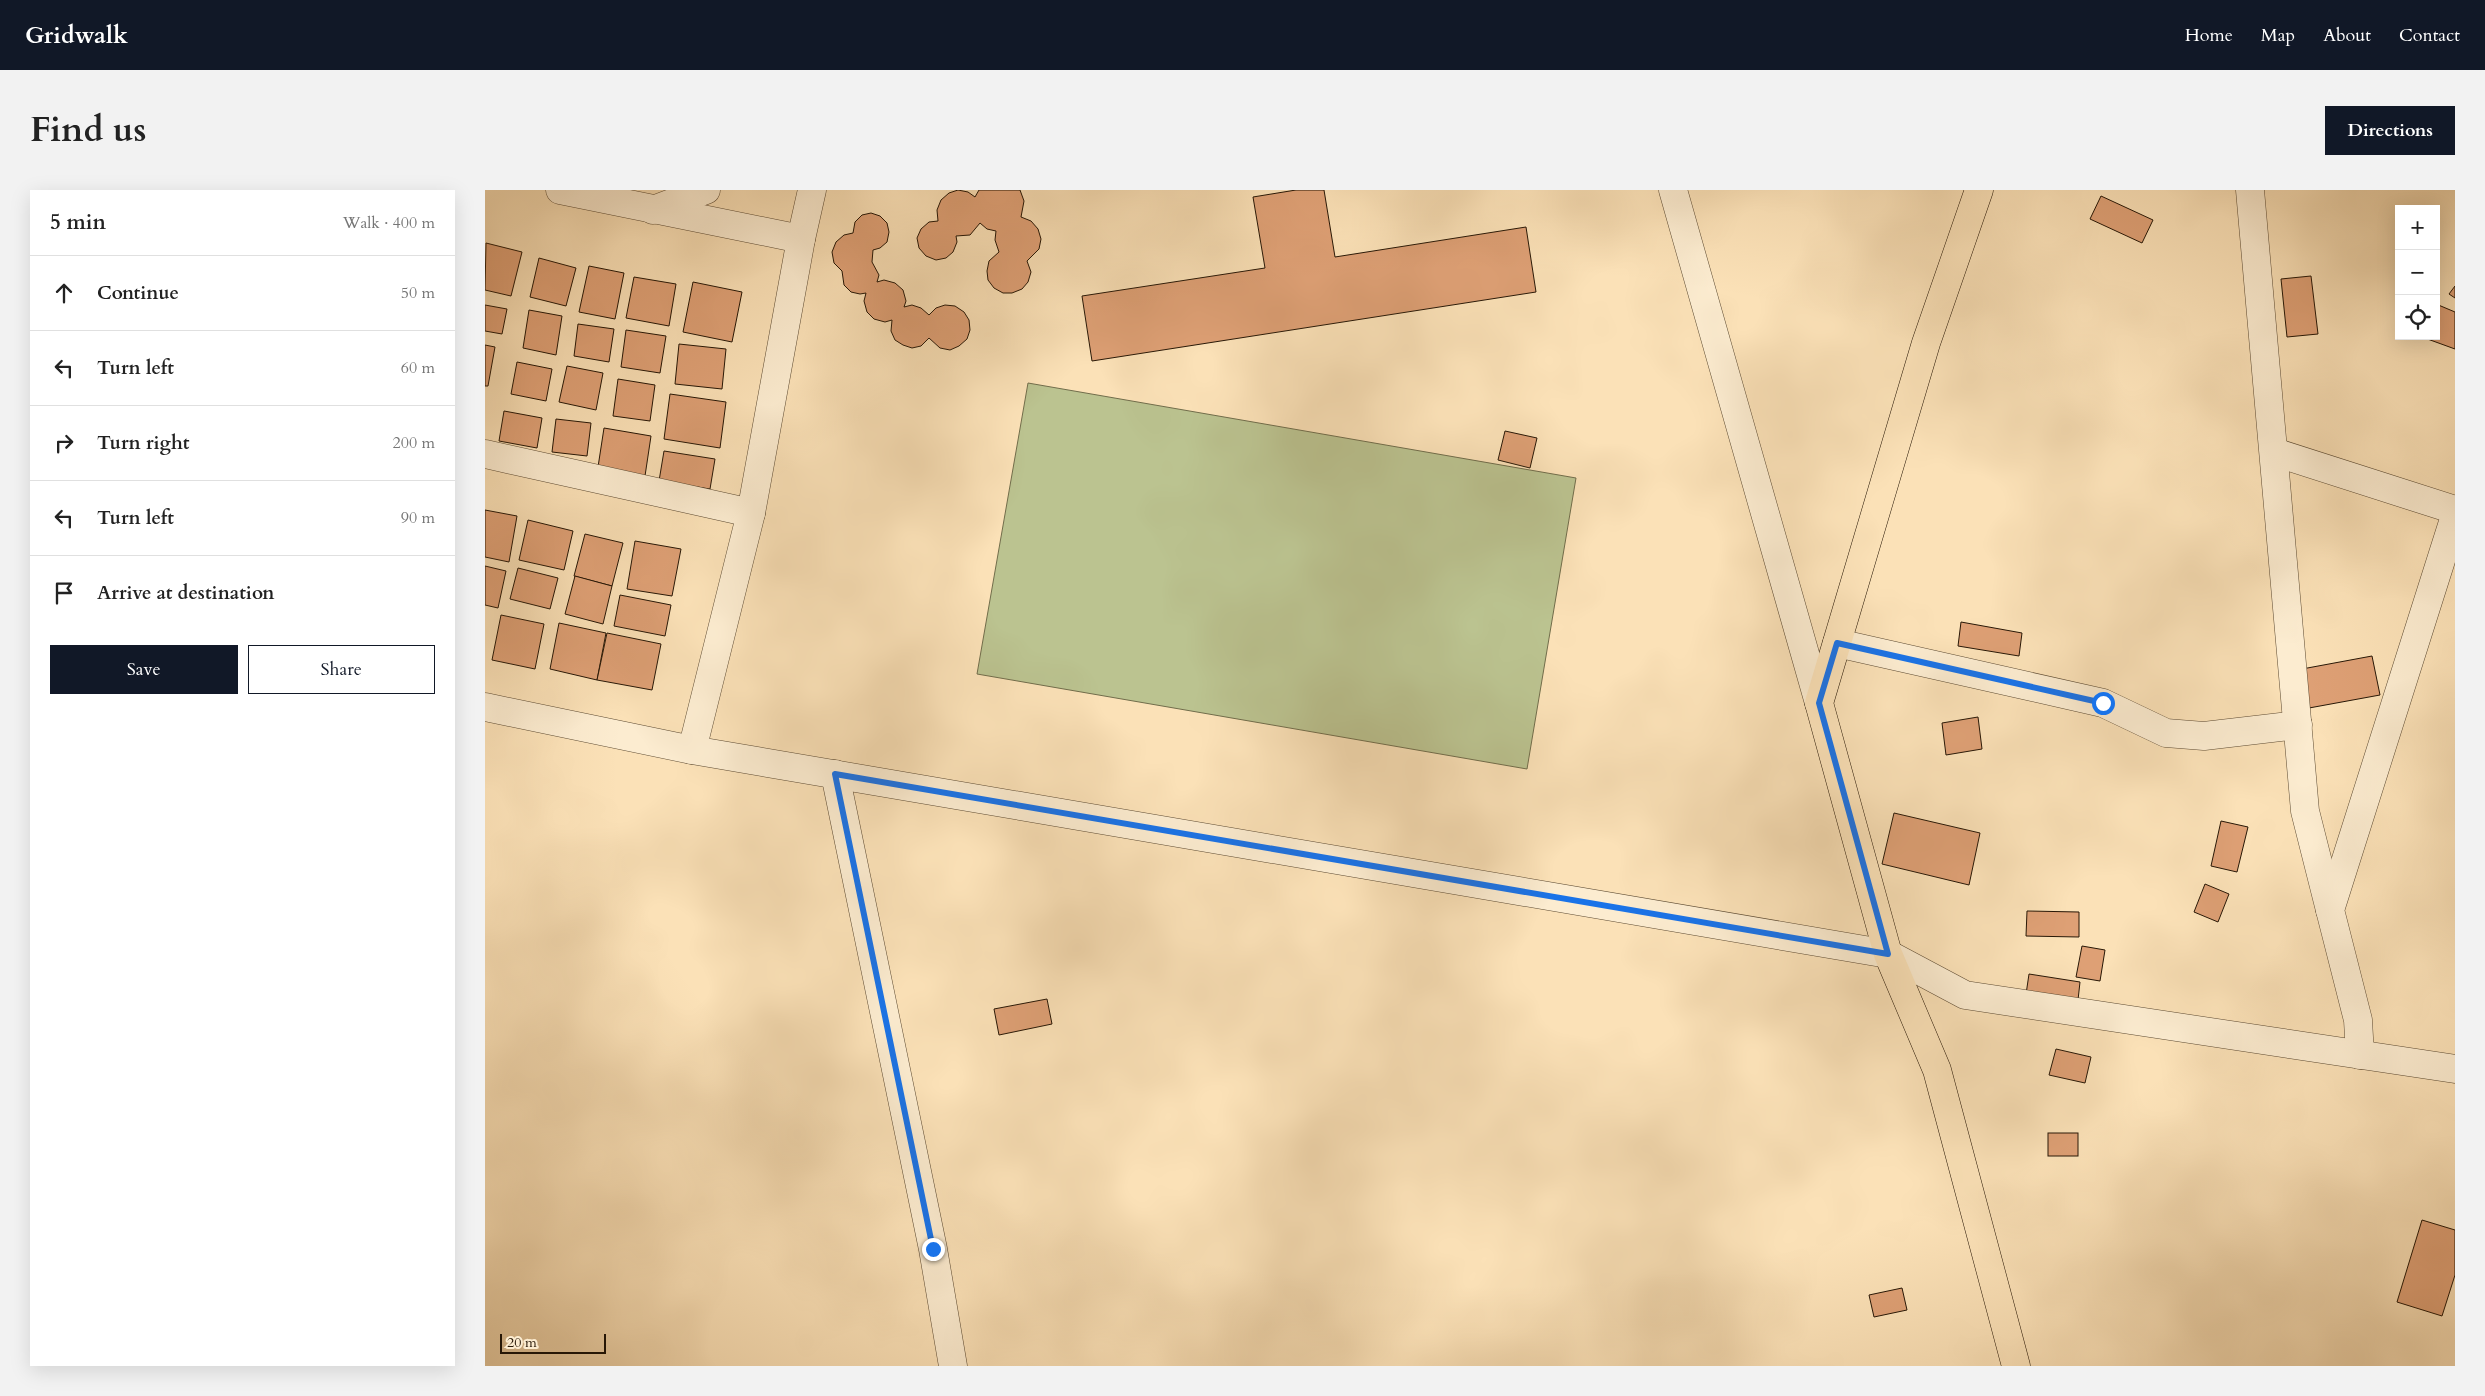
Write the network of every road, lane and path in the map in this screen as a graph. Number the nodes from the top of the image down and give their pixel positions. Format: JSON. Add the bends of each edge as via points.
{"nodes":[{"id":1,"x":560,"y":190,"type":"edge"},
{"id":2,"x":706,"y":190,"type":"edge"},
{"id":3,"x":813,"y":190,"type":"edge"},
{"id":4,"x":1673,"y":190,"type":"edge"},
{"id":5,"x":1979,"y":190,"type":"edge"},
{"id":6,"x":2250,"y":190,"type":"edge"},
{"id":7,"x":653,"y":210,"type":"junction"},
{"id":8,"x":801,"y":239,"type":"junction"},
{"id":9,"x":2274,"y":452,"type":"junction"},
{"id":10,"x":485,"y":454,"type":"edge"},
{"id":11,"x":2455,"y":510,"type":"edge"},
{"id":12,"x":751,"y":513,"type":"junction"},
{"id":13,"x":2455,"y":516,"type":"edge"},
{"id":14,"x":1837,"y":643,"type":"junction"},
{"id":15,"x":1819,"y":703,"type":"junction"},
{"id":16,"x":485,"y":707,"type":"edge"},
{"id":17,"x":2297,"y":725,"type":"junction"},
{"id":18,"x":692,"y":750,"type":"junction"},
{"id":19,"x":835,"y":774,"type":"junction"},
{"id":20,"x":2330,"y":910,"type":"junction"},
{"id":21,"x":1888,"y":954,"type":"junction"},
{"id":22,"x":2360,"y":1056,"type":"junction"},
{"id":23,"x":2455,"y":1069,"type":"edge"},
{"id":24,"x":953,"y":1366,"type":"edge"},
{"id":25,"x":2016,"y":1366,"type":"edge"}],
"edges":[{"from":1,"to":7,"type":"street"},
{"from":2,"to":7,"type":"street"},
{"from":3,"to":8,"type":"street"},
{"from":4,"to":15,"type":"street"},
{"from":5,"to":14,"type":"main road","via":[[1926,343]]},
{"from":6,"to":9,"type":"street"},
{"from":7,"to":8,"type":"street"},
{"from":8,"to":12,"type":"street"},
{"from":9,"to":11,"type":"street"},
{"from":9,"to":17,"type":"street"},
{"from":10,"to":12,"type":"street"},
{"from":12,"to":18,"type":"street"},
{"from":13,"to":20,"type":"street"},
{"from":14,"to":15,"type":"main road"},
{"from":14,"to":17,"type":"street","via":[[2103,703],[2166,733],[2204,736]]},
{"from":15,"to":21,"type":"main road"},
{"from":16,"to":18,"type":"street"},
{"from":17,"to":20,"type":"street","via":[[2305,811]]},
{"from":18,"to":19,"type":"street"},
{"from":19,"to":21,"type":"street"},
{"from":19,"to":24,"type":"street","via":[[933,1249]]},
{"from":20,"to":22,"type":"street","via":[[2358,1020]]},
{"from":21,"to":22,"type":"street","via":[[1965,995]]},
{"from":21,"to":25,"type":"main road","via":[[1937,1070]]},
{"from":22,"to":23,"type":"street"}]}
